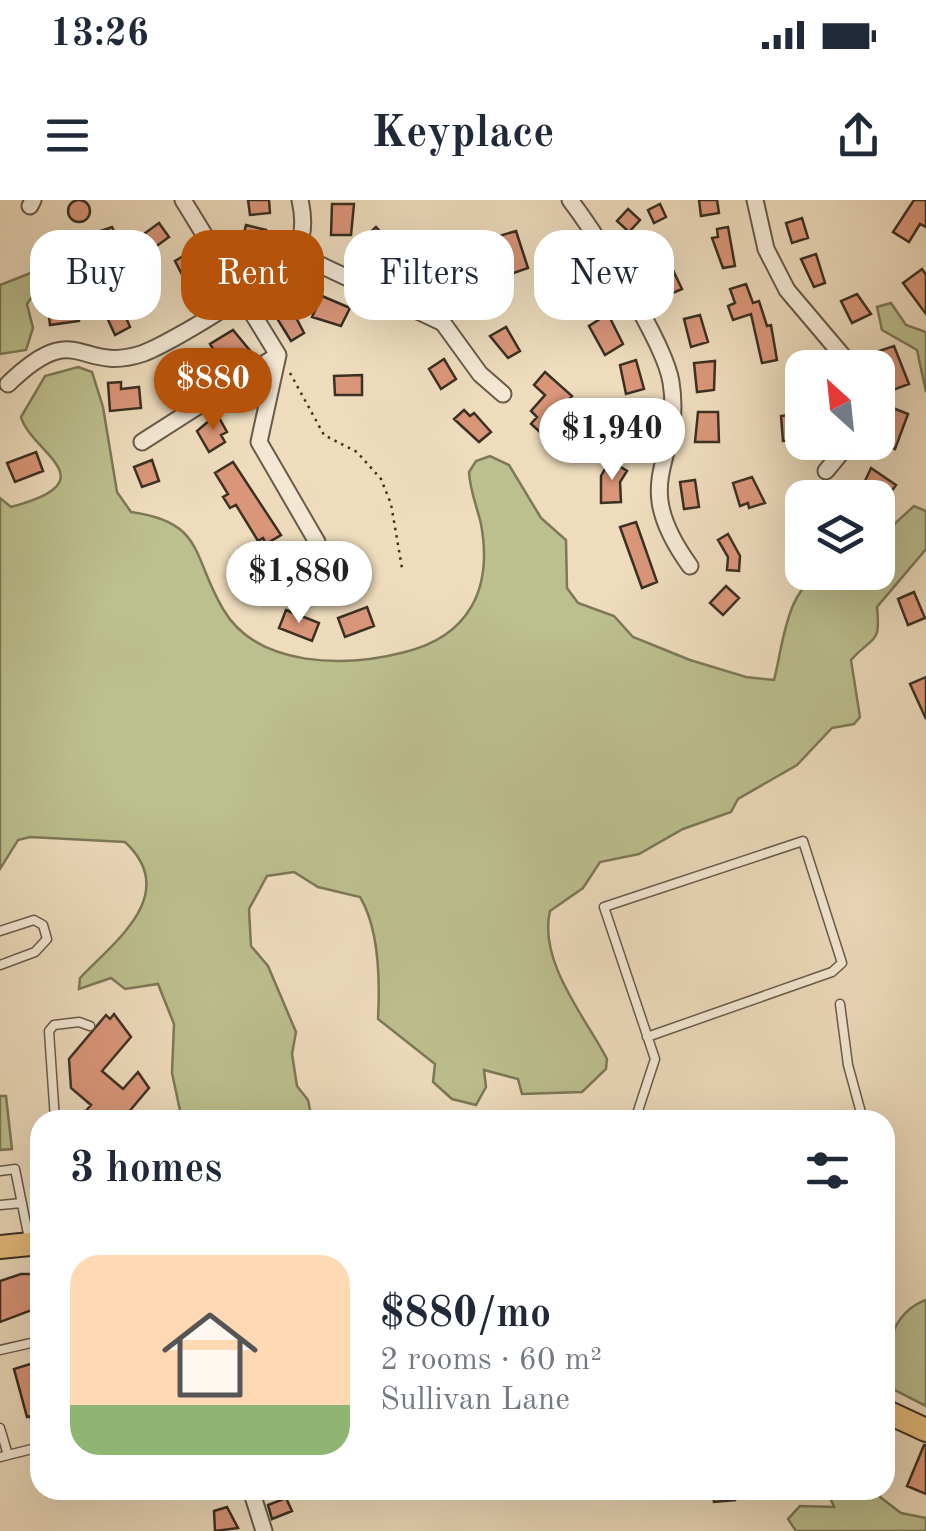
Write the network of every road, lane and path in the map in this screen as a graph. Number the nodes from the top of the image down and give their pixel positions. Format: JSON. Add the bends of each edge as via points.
{"nodes":[{"id":1,"x":183,"y":200,"type":"edge"},
{"id":2,"x":300,"y":200,"type":"edge"},
{"id":3,"x":570,"y":200,"type":"edge"},
{"id":4,"x":754,"y":200,"type":"edge"},
{"id":5,"x":202,"y":230,"type":"edge"},
{"id":6,"x":301,"y":230,"type":"edge"},
{"id":7,"x":324,"y":266,"type":"edge"},
{"id":8,"x":199,"y":320,"type":"edge"},
{"id":9,"x":257,"y":320,"type":"edge"},
{"id":10,"x":837,"y":350,"type":"edge"},
{"id":11,"x":278,"y":355,"type":"junction"},
{"id":12,"x":8,"y":384,"type":"dead end"},
{"id":13,"x":503,"y":394,"type":"dead end"},
{"id":14,"x":142,"y":442,"type":"dead end"},
{"id":15,"x":835,"y":460,"type":"edge"},
{"id":16,"x":826,"y":471,"type":"dead end"},
{"id":17,"x":690,"y":566,"type":"dead end"},
{"id":18,"x":402,"y":568,"type":"dead end"},
{"id":19,"x":326,"y":578,"type":"dead end"},
{"id":20,"x":0,"y":931,"type":"edge"},
{"id":21,"x":0,"y":965,"type":"edge"},
{"id":22,"x":840,"y":1004,"type":"dead end"},
{"id":23,"x":90,"y":1026,"type":"dead end"},
{"id":24,"x":647,"y":1036,"type":"junction"},
{"id":25,"x":54,"y":1110,"type":"edge"},
{"id":26,"x":638,"y":1110,"type":"edge"},
{"id":27,"x":860,"y":1110,"type":"edge"},
{"id":28,"x":0,"y":1171,"type":"edge"},
{"id":29,"x":22,"y":1203,"type":"junction"},
{"id":30,"x":0,"y":1206,"type":"edge"},
{"id":31,"x":30,"y":1228,"type":"edge"},
{"id":32,"x":30,"y":1244,"type":"edge"},
{"id":33,"x":0,"y":1247,"type":"edge"},
{"id":34,"x":30,"y":1342,"type":"edge"},
{"id":35,"x":0,"y":1350,"type":"edge"},
{"id":36,"x":895,"y":1415,"type":"edge"},
{"id":37,"x":0,"y":1428,"type":"edge"},
{"id":38,"x":926,"y":1430,"type":"edge"},
{"id":39,"x":30,"y":1450,"type":"edge"},
{"id":40,"x":4,"y":1456,"type":"edge"},
{"id":41,"x":253,"y":1500,"type":"edge"},
{"id":42,"x":264,"y":1531,"type":"edge"}],
"edges":[{"from":1,"to":5,"type":"street"},
{"from":2,"to":6,"type":"street"},
{"from":3,"to":17,"type":"street","via":[[665,359],[672,408],[660,506]]},
{"from":4,"to":10,"type":"street","via":[[766,249],[787,290]]},
{"from":7,"to":13,"type":"street","via":[[443,323]]},
{"from":8,"to":12,"type":"street","via":[[144,353],[115,358],[54,350]]},
{"from":9,"to":11,"type":"street"},
{"from":11,"to":14,"type":"street"},
{"from":11,"to":18,"type":"path","via":[[324,435],[356,452],[382,479]]},
{"from":11,"to":19,"type":"street","via":[[258,442],[317,542]]},
{"from":15,"to":16,"type":"street"},
{"from":20,"to":21,"type":"lane","via":[[34,920],[47,933],[35,952]]},
{"from":22,"to":27,"type":"lane"},
{"from":23,"to":25,"type":"lane","via":[[72,1022],[48,1031]]},
{"from":24,"to":24,"type":"lane","via":[[604,907],[804,841],[842,963]]},
{"from":24,"to":26,"type":"lane","via":[[655,1060]]},
{"from":28,"to":29,"type":"lane","via":[[15,1169]]},
{"from":29,"to":30,"type":"lane"},
{"from":29,"to":31,"type":"lane"},
{"from":32,"to":33,"type":"main road"},
{"from":34,"to":35,"type":"lane"},
{"from":36,"to":38,"type":"main road"},
{"from":37,"to":40,"type":"lane"},
{"from":39,"to":40,"type":"lane"},
{"from":41,"to":42,"type":"street"}]}
